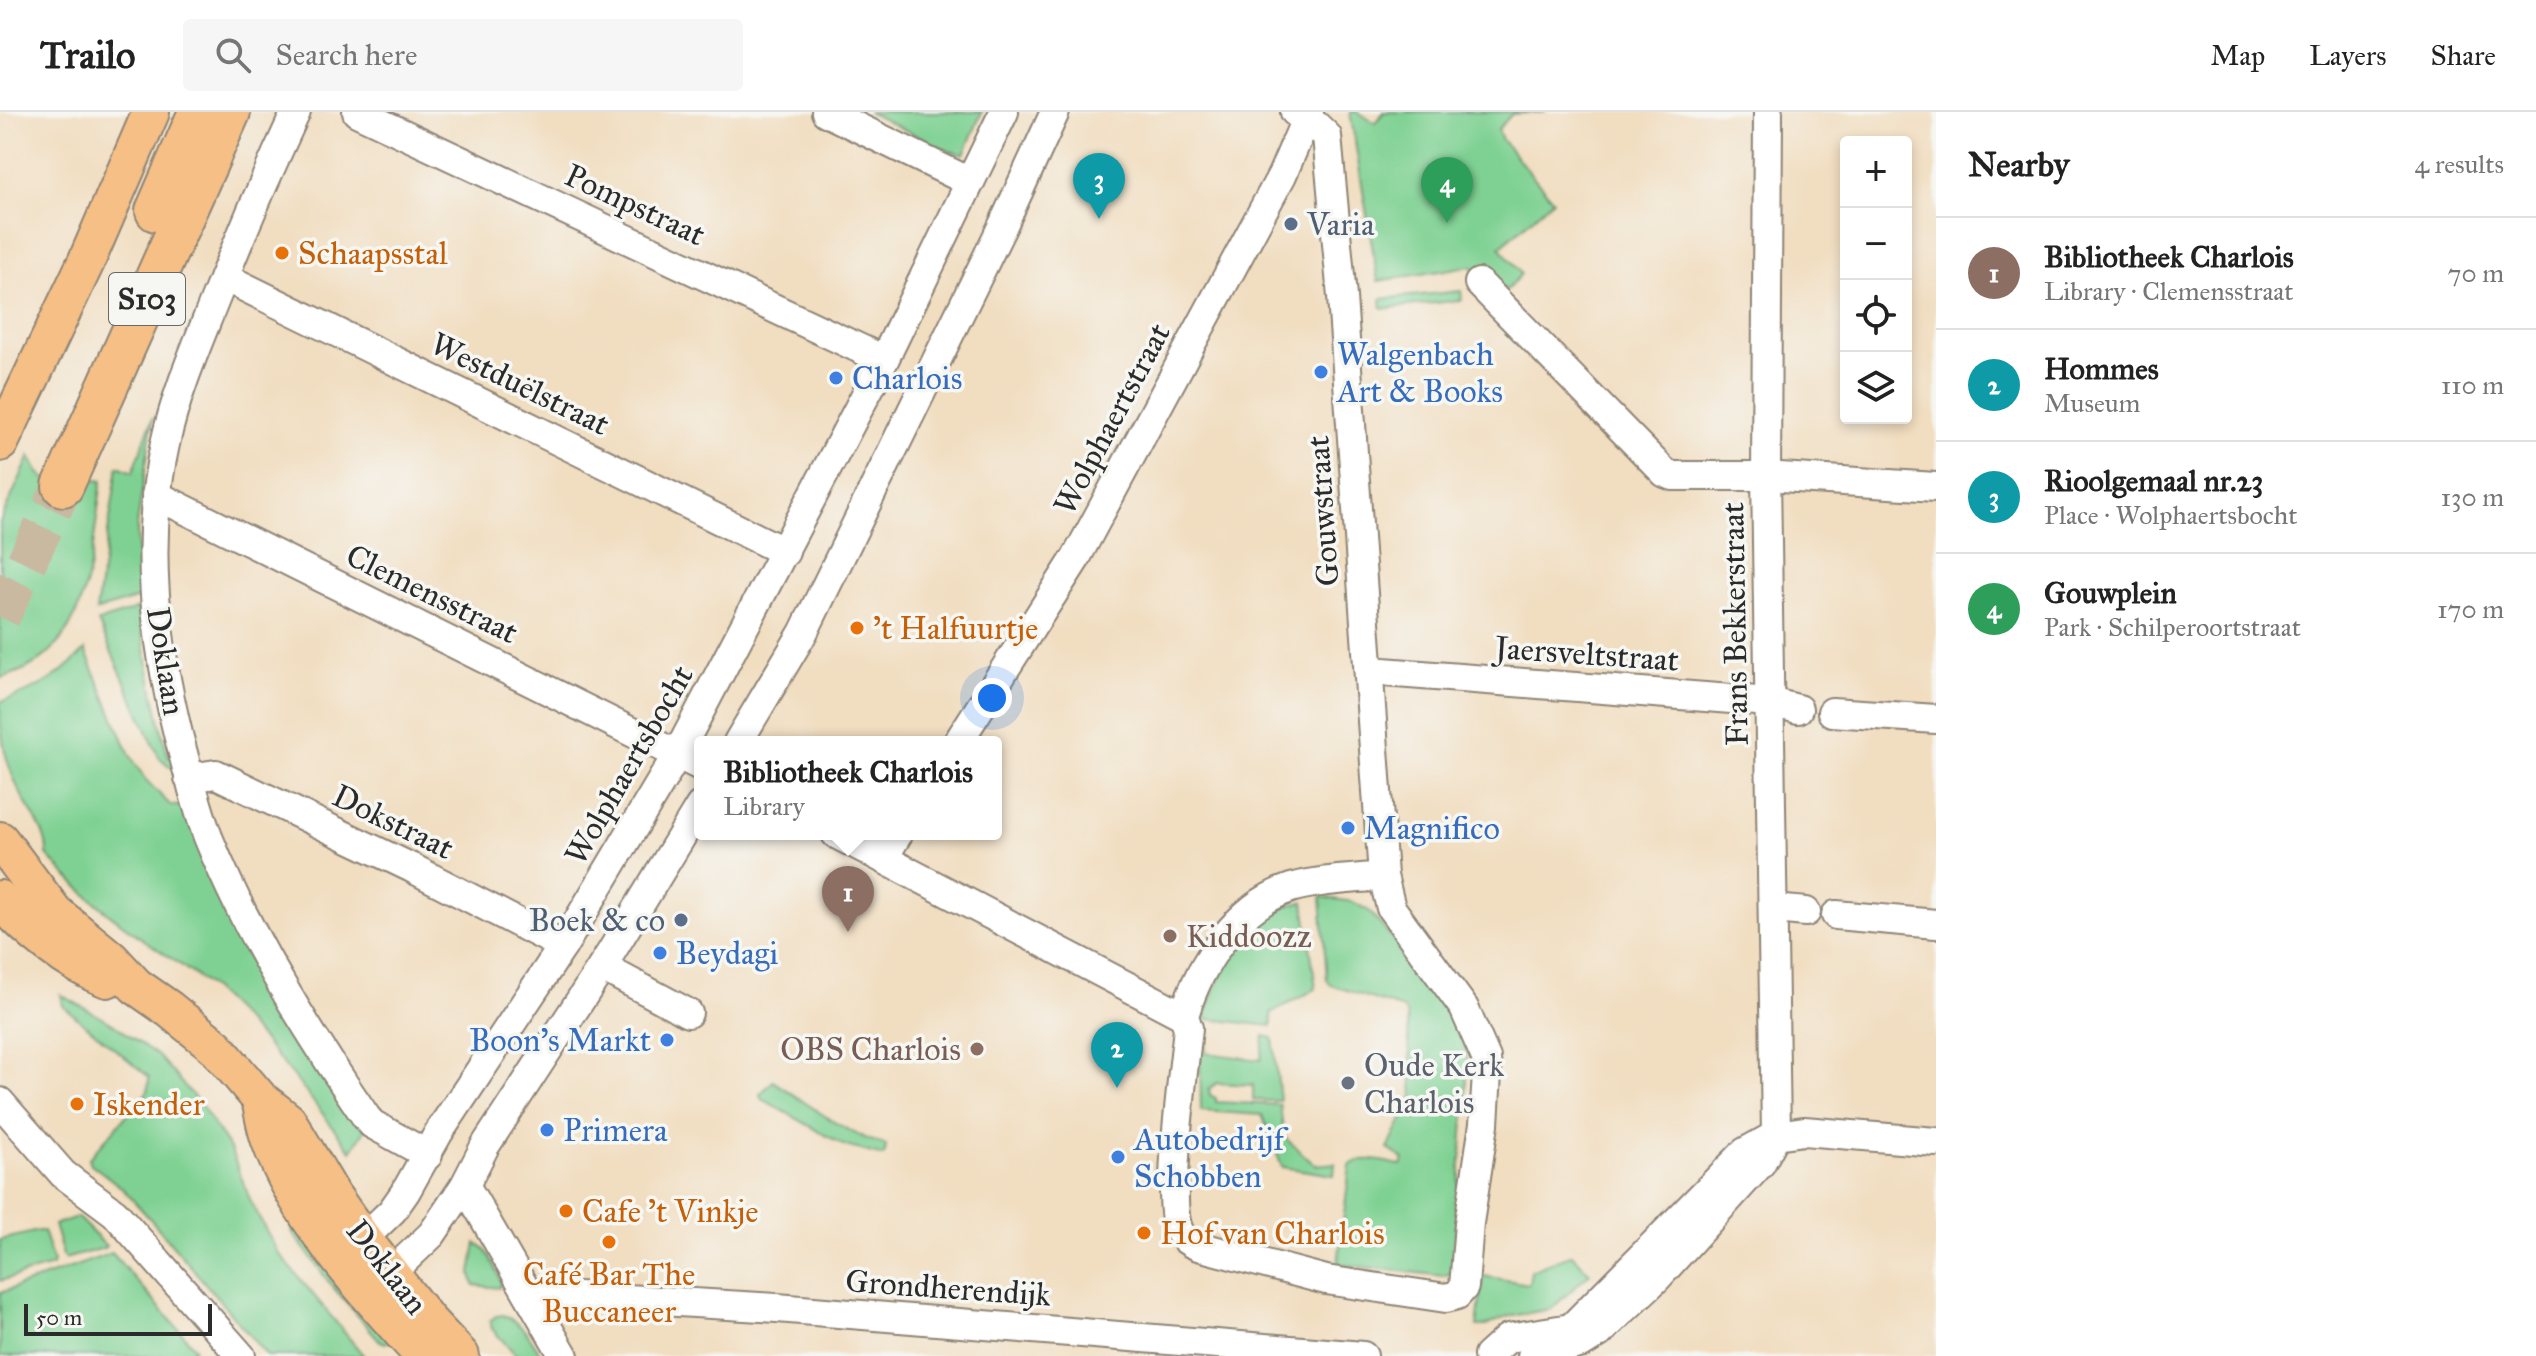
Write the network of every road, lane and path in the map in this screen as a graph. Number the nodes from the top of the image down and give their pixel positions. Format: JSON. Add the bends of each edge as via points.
{"nodes":[{"id":1,"x":151,"y":112,"type":"edge"},
{"id":2,"x":199,"y":112,"type":"edge"},
{"id":3,"x":230,"y":112,"type":"edge"},
{"id":4,"x":296,"y":112,"type":"edge"},
{"id":5,"x":357,"y":112,"type":"edge"},
{"id":6,"x":826,"y":112,"type":"edge"},
{"id":7,"x":1004,"y":112,"type":"edge"},
{"id":8,"x":1055,"y":112,"type":"edge"},
{"id":9,"x":1768,"y":112,"type":"edge"},
{"id":10,"x":1304,"y":114,"type":"edge"},
{"id":11,"x":970,"y":182,"type":"junction"},
{"id":12,"x":224,"y":277,"type":"junction"},
{"id":13,"x":1479,"y":283,"type":"dead end"},
{"id":14,"x":884,"y":360,"type":"junction"},
{"id":15,"x":0,"y":443,"type":"edge"},
{"id":16,"x":1766,"y":476,"type":"junction"},
{"id":17,"x":1936,"y":487,"type":"edge"},
{"id":18,"x":156,"y":495,"type":"junction"},
{"id":19,"x":785,"y":552,"type":"junction"},
{"id":20,"x":1370,"y":671,"type":"junction"},
{"id":21,"x":1770,"y":702,"type":"junction"},
{"id":22,"x":1798,"y":709,"type":"dead end"},
{"id":23,"x":1832,"y":712,"type":"dead end"},
{"id":24,"x":1936,"y":719,"type":"edge"},
{"id":25,"x":700,"y":736,"type":"edge"},
{"id":26,"x":742,"y":736,"type":"edge"},
{"id":27,"x":962,"y":736,"type":"edge"},
{"id":28,"x":689,"y":759,"type":"edge"},
{"id":29,"x":189,"y":778,"type":"junction"},
{"id":30,"x":694,"y":816,"type":"edge"},
{"id":31,"x":0,"y":840,"type":"edge"},
{"id":32,"x":864,"y":840,"type":"edge"},
{"id":33,"x":891,"y":846,"type":"edge"},
{"id":34,"x":1383,"y":876,"type":"junction"},
{"id":35,"x":0,"y":899,"type":"edge"},
{"id":36,"x":1774,"y":909,"type":"junction"},
{"id":37,"x":1806,"y":912,"type":"dead end"},
{"id":38,"x":1836,"y":915,"type":"dead end"},
{"id":39,"x":1936,"y":924,"type":"edge"},
{"id":40,"x":563,"y":946,"type":"junction"},
{"id":41,"x":602,"y":967,"type":"junction"},
{"id":42,"x":136,"y":986,"type":"junction"},
{"id":43,"x":688,"y":1013,"type":"dead end"},
{"id":44,"x":1186,"y":1022,"type":"junction"},
{"id":45,"x":260,"y":1099,"type":"junction"},
{"id":46,"x":0,"y":1102,"type":"edge"},
{"id":47,"x":1776,"y":1135,"type":"junction"},
{"id":48,"x":1936,"y":1142,"type":"edge"},
{"id":49,"x":434,"y":1144,"type":"junction"},
{"id":50,"x":478,"y":1158,"type":"junction"},
{"id":51,"x":465,"y":1185,"type":"junction"},
{"id":52,"x":363,"y":1239,"type":"junction"},
{"id":53,"x":373,"y":1277,"type":"junction"},
{"id":54,"x":528,"y":1293,"type":"junction"},
{"id":55,"x":1583,"y":1342,"type":"edge"},
{"id":56,"x":241,"y":1356,"type":"edge"},
{"id":57,"x":423,"y":1356,"type":"edge"},
{"id":58,"x":461,"y":1356,"type":"edge"},
{"id":59,"x":564,"y":1356,"type":"edge"},
{"id":60,"x":1363,"y":1356,"type":"edge"},
{"id":61,"x":1488,"y":1356,"type":"edge"},
{"id":62,"x":1532,"y":1356,"type":"edge"}],
"edges":[{"from":1,"to":15,"type":"main road"},
{"from":2,"to":3,"type":"highway","number":"S103","via":[[52,480]]},
{"from":4,"to":12,"type":"street","name":"Doklaan"},
{"from":5,"to":14,"type":"street","name":"Pompstraat"},
{"from":6,"to":11,"type":"street"},
{"from":7,"to":11,"type":"street","name":"Wolphaertsbocht"},
{"from":8,"to":26,"type":"street","via":[[803,633]]},
{"from":9,"to":16,"type":"street","name":"Frans Bekkerstraat"},
{"from":10,"to":20,"type":"street","name":"Gouwstraat","via":[[1327,136]]},
{"from":10,"to":27,"type":"street","name":"Wolphaertstraat","via":[[1282,175],[1076,558]]},
{"from":11,"to":14,"type":"street","name":"Wolphaertsbocht"},
{"from":12,"to":18,"type":"street","name":"Doklaan","via":[[180,387]]},
{"from":12,"to":19,"type":"street","name":"Westduëlstraat"},
{"from":13,"to":16,"type":"street","via":[[1665,473]]},
{"from":14,"to":19,"type":"street","name":"Wolphaertsbocht"},
{"from":16,"to":17,"type":"street"},
{"from":16,"to":21,"type":"street","name":"Frans Bekkerstraat"},
{"from":18,"to":28,"type":"street","name":"Clemensstraat"},
{"from":18,"to":29,"type":"street","name":"Doklaan","via":[[158,639]]},
{"from":19,"to":25,"type":"street","name":"Wolphaertsbocht"},
{"from":20,"to":21,"type":"street","name":"Jaersveltstraat"},
{"from":20,"to":34,"type":"street","name":"Gouwstraat"},
{"from":21,"to":22,"type":"street","name":"Jaersveltstraat"},
{"from":21,"to":36,"type":"street","name":"Frans Bekkerstraat"},
{"from":23,"to":24,"type":"street"},
{"from":28,"to":40,"type":"street","name":"Wolphaertsbocht"},
{"from":29,"to":40,"type":"street","name":"Dokstraat","via":[[216,774]]},
{"from":29,"to":49,"type":"street","name":"Doklaan","via":[[235,894],[336,1074],[372,1124]]},
{"from":30,"to":41,"type":"street"},
{"from":31,"to":42,"type":"main road","name":"Doklaan","via":[[55,913]]},
{"from":32,"to":33,"type":"street"},
{"from":33,"to":44,"type":"street"},
{"from":34,"to":44,"type":"street","via":[[1305,884],[1261,902],[1205,966]]},
{"from":34,"to":44,"type":"street","name":"Gouwstraat","via":[[1391,908],[1464,1008],[1486,1058],[1484,1124],[1464,1287],[1457,1295],[1446,1298],[1326,1280],[1198,1246],[1179,1233],[1175,1172]]},
{"from":35,"to":42,"type":"main road","name":"Doklaan","via":[[53,948],[103,978]]},
{"from":36,"to":37,"type":"street"},
{"from":36,"to":47,"type":"street","name":"Frans Bekkerstraat"},
{"from":38,"to":39,"type":"street"},
{"from":40,"to":49,"type":"street","name":"Wolphaertsbocht"},
{"from":41,"to":43,"type":"street"},
{"from":41,"to":50,"type":"street"},
{"from":42,"to":45,"type":"main road","name":"Doklaan","via":[[215,1046]]},
{"from":45,"to":52,"type":"main road","name":"Doklaan","via":[[288,1121]]},
{"from":45,"to":53,"type":"main road","name":"Doklaan","via":[[269,1141],[305,1210]]},
{"from":46,"to":56,"type":"street","via":[[63,1174],[115,1213]]},
{"from":47,"to":48,"type":"street","via":[[1804,1131]]},
{"from":47,"to":55,"type":"street","via":[[1745,1152]]},
{"from":49,"to":50,"type":"street","name":"Doklaan"},
{"from":49,"to":52,"type":"street","name":"Wolphaertsbocht","via":[[392,1211]]},
{"from":50,"to":51,"type":"street"},
{"from":51,"to":53,"type":"street","via":[[432,1234]]},
{"from":51,"to":54,"type":"street"},
{"from":52,"to":53,"type":"main road","name":"Doklaan"},
{"from":53,"to":57,"type":"main road","name":"Doklaan"},
{"from":53,"to":58,"type":"main road","name":"Doklaan"},
{"from":54,"to":59,"type":"street"},
{"from":54,"to":60,"type":"street","name":"Grondherendijk"},
{"from":55,"to":61,"type":"street","via":[[1508,1338]]},
{"from":55,"to":62,"type":"street"}]}
